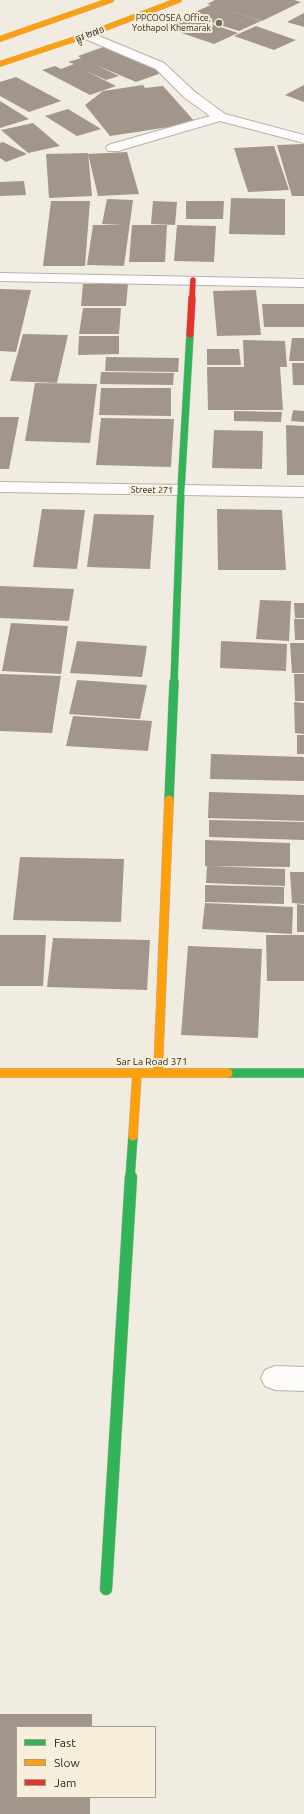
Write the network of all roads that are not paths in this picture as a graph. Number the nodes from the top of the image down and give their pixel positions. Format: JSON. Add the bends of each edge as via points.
{"nodes":[{"id":1,"x":111,"y":0,"type":"edge"},
{"id":2,"x":179,"y":0,"type":"edge"},
{"id":3,"x":87,"y":35,"type":"junction"},
{"id":4,"x":0,"y":39,"type":"edge"},
{"id":5,"x":0,"y":64,"type":"edge"},
{"id":6,"x":220,"y":117,"type":"junction"},
{"id":7,"x":304,"y":139,"type":"edge"},
{"id":8,"x":112,"y":148,"type":"dead end"},
{"id":9,"x":0,"y":277,"type":"edge"},
{"id":10,"x":193,"y":280,"type":"junction"},
{"id":11,"x":304,"y":282,"type":"edge"},
{"id":12,"x":0,"y":487,"type":"edge"},
{"id":13,"x":182,"y":490,"type":"junction"},
{"id":14,"x":304,"y":492,"type":"edge"},
{"id":15,"x":0,"y":1073,"type":"edge"},
{"id":16,"x":138,"y":1073,"type":"junction"},
{"id":17,"x":158,"y":1073,"type":"junction"},
{"id":18,"x":304,"y":1073,"type":"edge"},
{"id":19,"x":275,"y":1378,"type":"dead end"},
{"id":20,"x":304,"y":1379,"type":"edge"},
{"id":21,"x":106,"y":1589,"type":"dead end"}],
"edges":[{"from":1,"to":4,"type":"street"},
{"from":2,"to":3,"type":"street","name":"ផ្លូវ ២៧១"},
{"from":3,"to":5,"type":"street","name":"ផ្លូវ ២៧១"},
{"from":3,"to":6,"type":"street","via":[[160,66],[190,95]]},
{"from":6,"to":7,"type":"street"},
{"from":6,"to":8,"type":"street"},
{"from":9,"to":10,"type":"street"},
{"from":10,"to":11,"type":"street"},
{"from":10,"to":13,"type":"street"},
{"from":12,"to":13,"type":"street","name":"Street 271"},
{"from":13,"to":14,"type":"street","name":"Street 271"},
{"from":13,"to":17,"type":"street"},
{"from":15,"to":16,"type":"street","name":"Sar La Road 371"},
{"from":16,"to":17,"type":"street","name":"Sar La Road 371"},
{"from":16,"to":21,"type":"street"},
{"from":17,"to":18,"type":"street","name":"Sar La Road 371"},
{"from":19,"to":20,"type":"street"}]}
